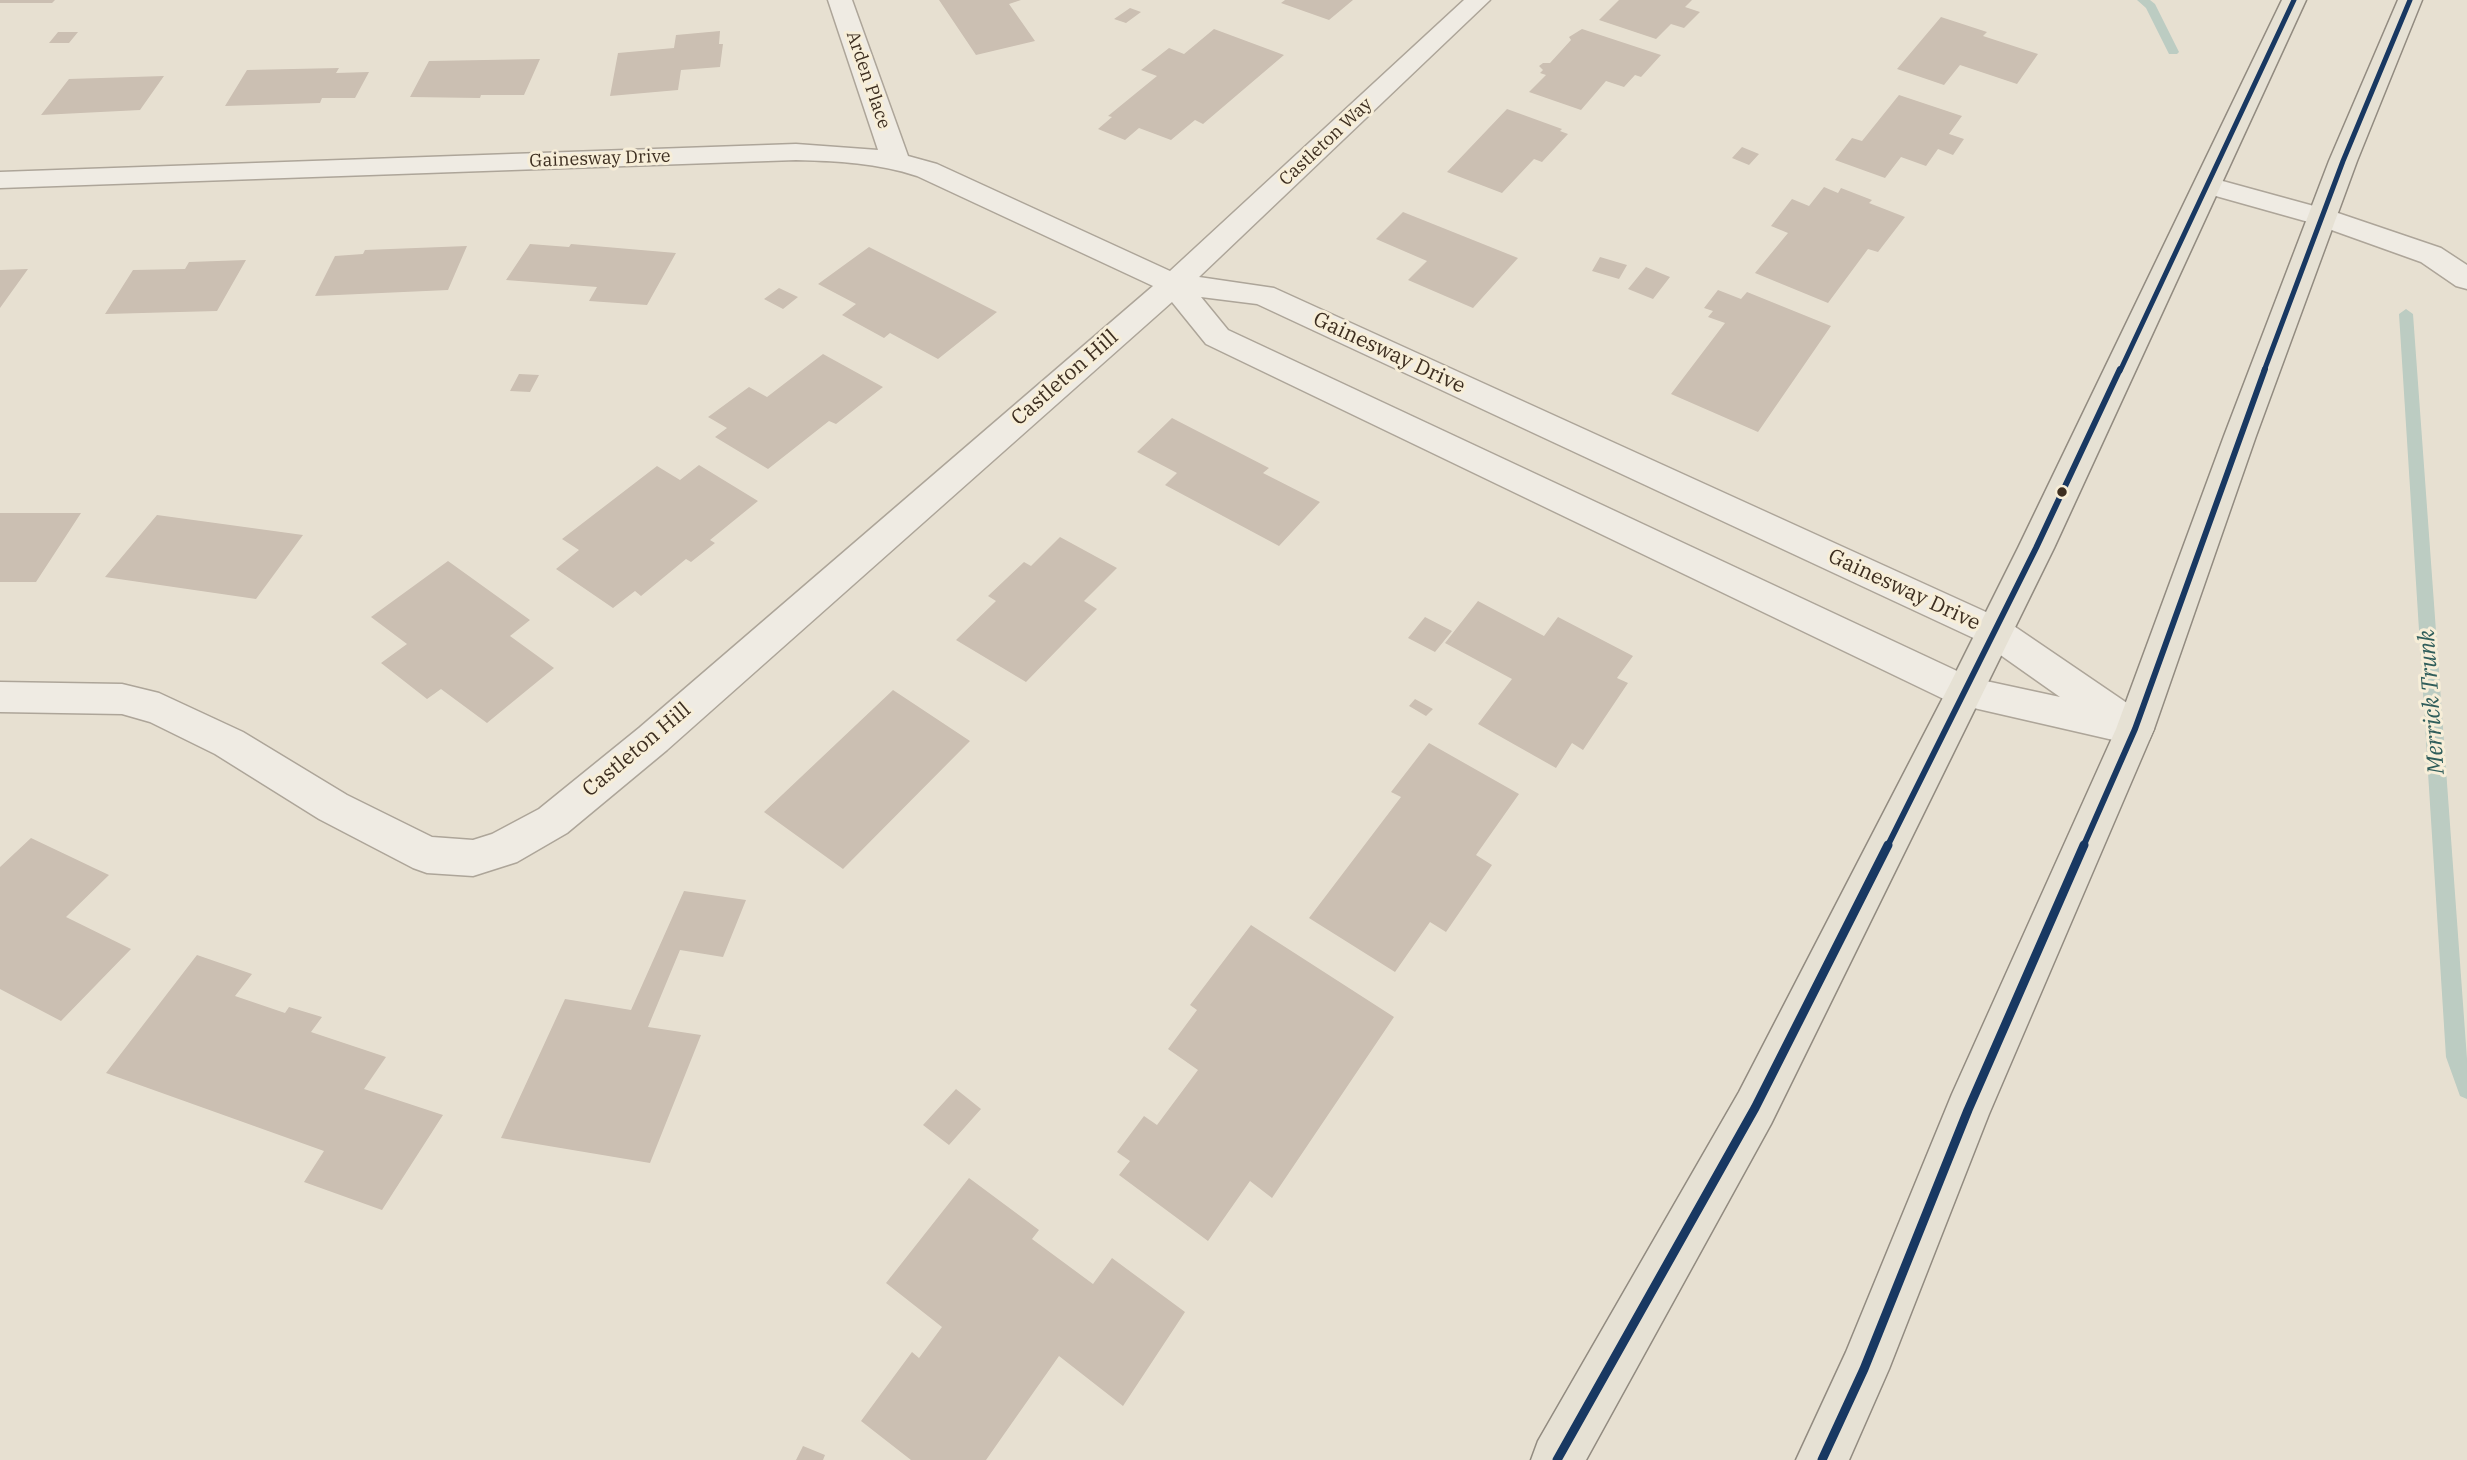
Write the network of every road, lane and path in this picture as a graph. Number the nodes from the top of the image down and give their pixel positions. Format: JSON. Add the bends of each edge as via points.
{"nodes":[{"id":1,"x":840,"y":0,"type":"edge"},
{"id":2,"x":1478,"y":0,"type":"edge"},
{"id":3,"x":2294,"y":0,"type":"edge"},
{"id":4,"x":2410,"y":0,"type":"edge"},
{"id":5,"x":895,"y":159,"type":"junction"},
{"id":6,"x":0,"y":180,"type":"edge"},
{"id":7,"x":2208,"y":185,"type":"junction"},
{"id":8,"x":2322,"y":217,"type":"junction"},
{"id":9,"x":2467,"y":279,"type":"edge"},
{"id":10,"x":1174,"y":284,"type":"junction"},
{"id":11,"x":1995,"y":632,"type":"junction"},
{"id":12,"x":1965,"y":692,"type":"junction"},
{"id":13,"x":0,"y":697,"type":"edge"},
{"id":14,"x":2135,"y":729,"type":"junction"},
{"id":15,"x":1558,"y":1460,"type":"edge"},
{"id":16,"x":1822,"y":1460,"type":"edge"}],
"edges":[{"from":1,"to":5,"type":"street","name":"Arden Place"},
{"from":2,"to":10,"type":"street","name":"Castleton Way"},
{"from":3,"to":7,"type":"main road"},
{"from":4,"to":8,"type":"main road"},
{"from":5,"to":6,"type":"street","name":"Gainesway Drive","via":[[796,152]]},
{"from":5,"to":10,"type":"street","name":"Gainesway Drive"},
{"from":7,"to":8,"type":"street"},
{"from":7,"to":11,"type":"main road"},
{"from":8,"to":9,"type":"street","via":[[2431,255]]},
{"from":8,"to":14,"type":"main road"},
{"from":10,"to":11,"type":"street","name":"Gainesway Drive","via":[[1263,295]]},
{"from":10,"to":12,"type":"street","name":"Gainesway Drive","via":[[1217,337]]},
{"from":10,"to":13,"type":"street","name":"Castleton Hill","via":[[653,739],[552,821],[503,849],[473,858],[427,855],[333,807],[229,743],[159,709],[121,699]]},
{"from":11,"to":12,"type":"main road"},
{"from":11,"to":14,"type":"street","name":"Gainesway Drive"},
{"from":12,"to":14,"type":"street","name":"Gainesway Drive"},
{"from":12,"to":15,"type":"main road","via":[[1755,1108]]},
{"from":14,"to":16,"type":"main road","via":[[1968,1110],[1864,1369]]}]}
